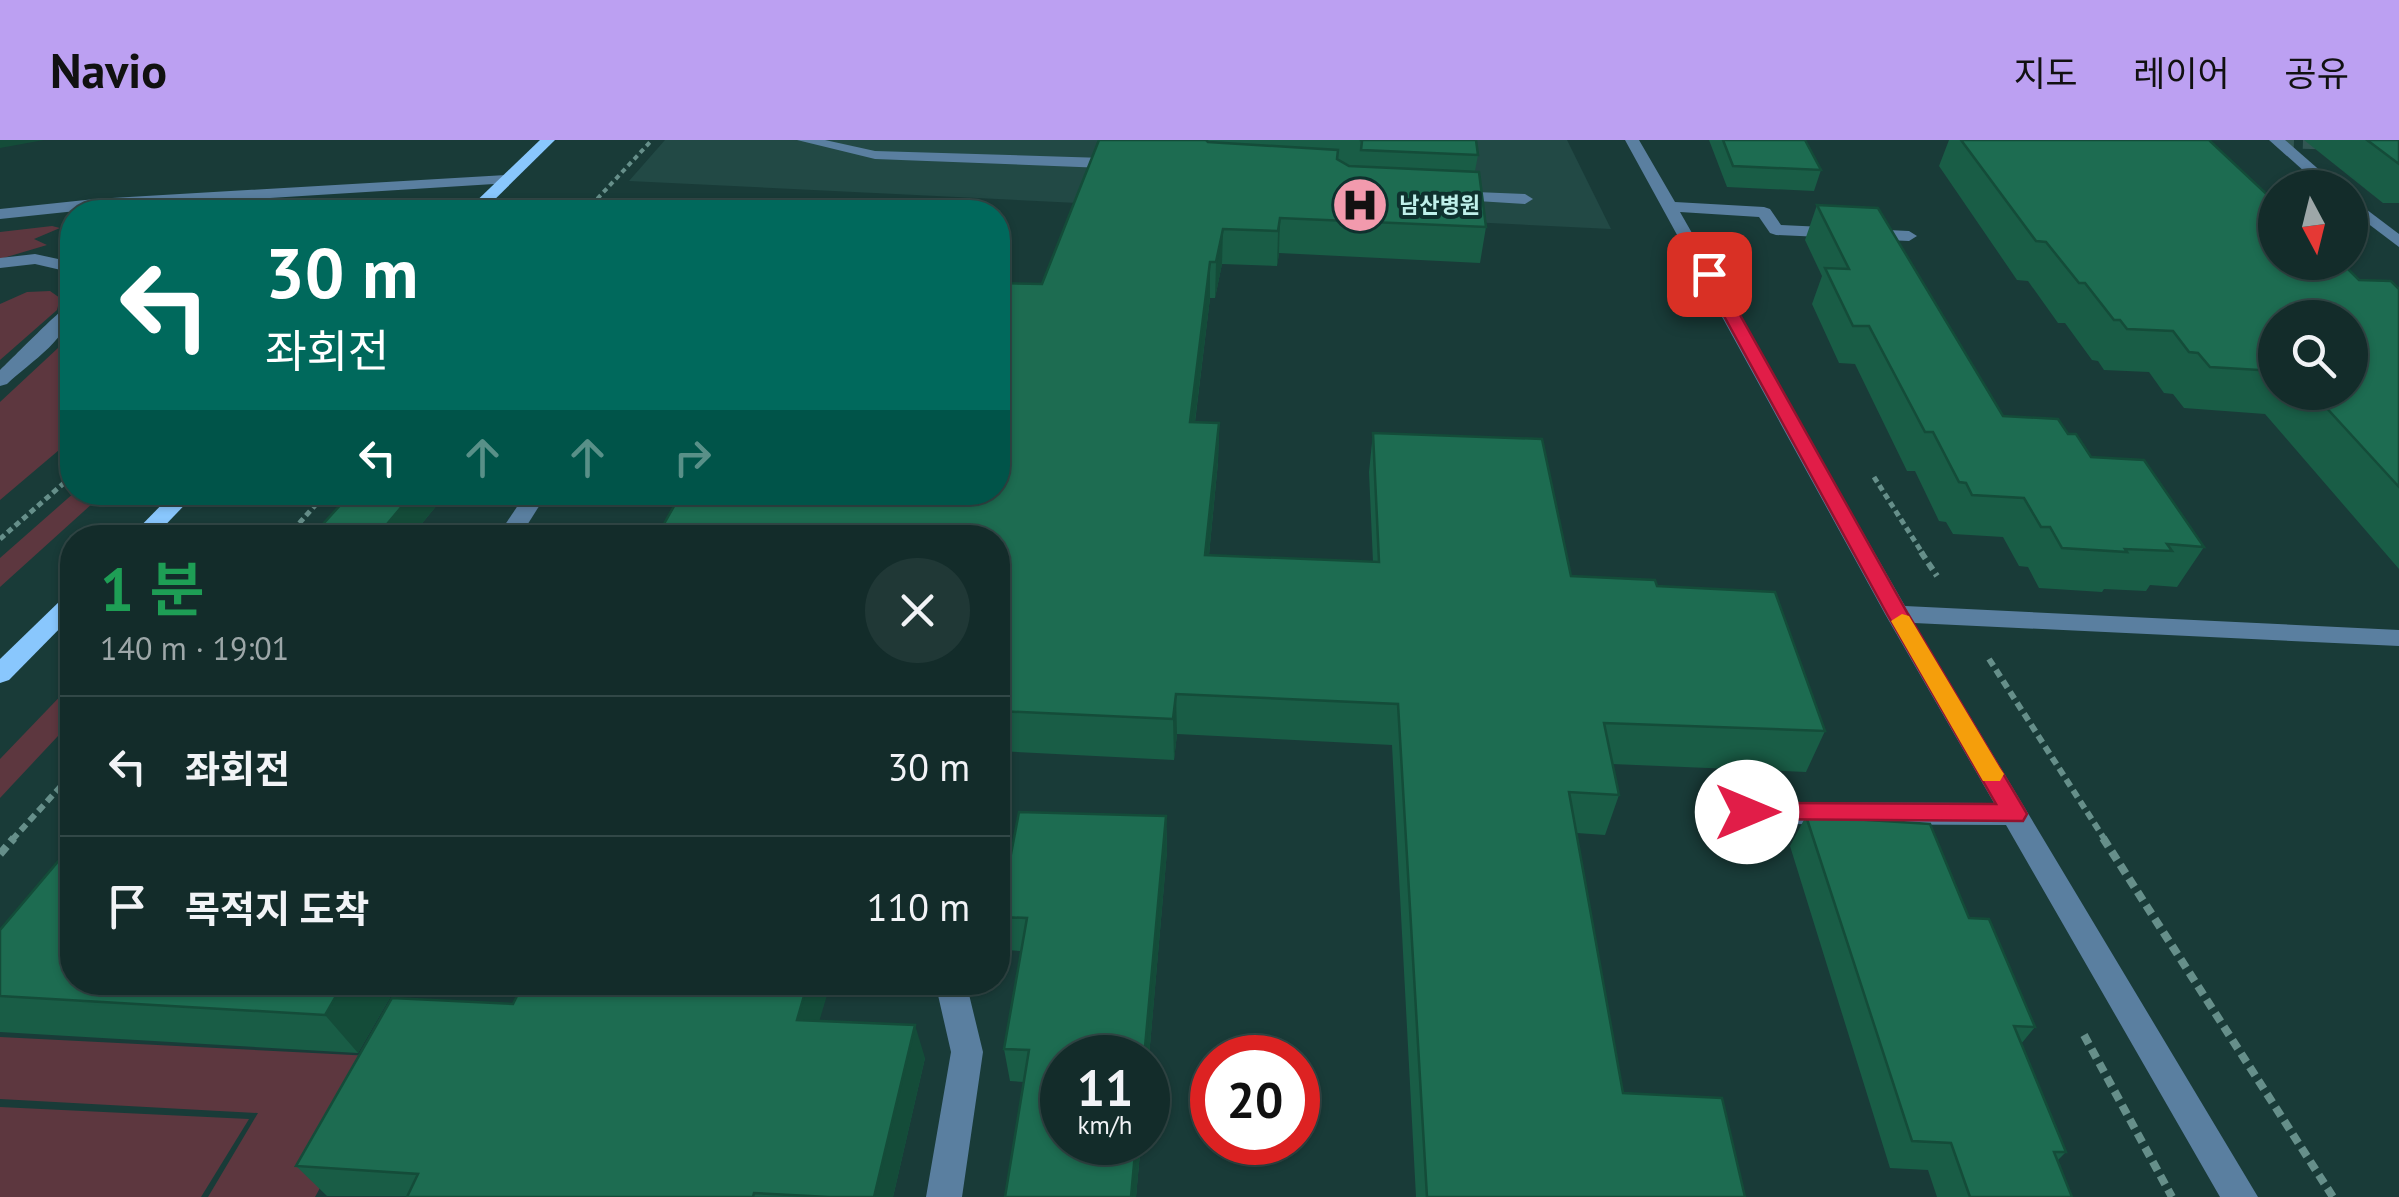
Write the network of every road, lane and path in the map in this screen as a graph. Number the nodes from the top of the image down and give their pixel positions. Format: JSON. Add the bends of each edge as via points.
{"nodes":[{"id":1,"x":548,"y":140,"type":"edge"},
{"id":2,"x":652,"y":140,"type":"edge"},
{"id":3,"x":804,"y":140,"type":"edge"},
{"id":4,"x":1632,"y":140,"type":"edge"},
{"id":5,"x":2276,"y":140,"type":"edge"},
{"id":6,"x":1104,"y":164,"type":"edge"},
{"id":7,"x":2312,"y":170,"type":"edge"},
{"id":8,"x":506,"y":180,"type":"junction"},
{"id":9,"x":1426,"y":195,"type":"edge"},
{"id":10,"x":163,"y":200,"type":"edge"},
{"id":11,"x":485,"y":200,"type":"edge"},
{"id":12,"x":596,"y":200,"type":"edge"},
{"id":13,"x":1525,"y":200,"type":"dead end"},
{"id":14,"x":1672,"y":206,"type":"junction"},
{"id":15,"x":60,"y":208,"type":"edge"},
{"id":16,"x":0,"y":214,"type":"edge"},
{"id":17,"x":2368,"y":217,"type":"edge"},
{"id":18,"x":1909,"y":236,"type":"dead end"},
{"id":19,"x":2399,"y":242,"type":"edge"},
{"id":20,"x":60,"y":262,"type":"edge"},
{"id":21,"x":0,"y":263,"type":"edge"},
{"id":22,"x":60,"y":324,"type":"edge"},
{"id":23,"x":0,"y":380,"type":"edge"},
{"id":24,"x":1868,"y":467,"type":"dead end"},
{"id":25,"x":60,"y":486,"type":"edge"},
{"id":26,"x":174,"y":505,"type":"edge"},
{"id":27,"x":315,"y":505,"type":"edge"},
{"id":28,"x":153,"y":525,"type":"edge"},
{"id":29,"x":298,"y":525,"type":"edge"},
{"id":30,"x":0,"y":539,"type":"edge"},
{"id":31,"x":1898,"y":614,"type":"junction"},
{"id":32,"x":60,"y":616,"type":"edge"},
{"id":33,"x":1963,"y":617,"type":"junction"},
{"id":34,"x":2399,"y":638,"type":"edge"},
{"id":35,"x":0,"y":674,"type":"edge"},
{"id":36,"x":60,"y":787,"type":"edge"},
{"id":37,"x":1747,"y":812,"type":"dead end"},
{"id":38,"x":2014,"y":814,"type":"junction"},
{"id":39,"x":0,"y":854,"type":"edge"},
{"id":40,"x":953,"y":995,"type":"edge"},
{"id":41,"x":944,"y":1197,"type":"edge"},
{"id":42,"x":2240,"y":1197,"type":"edge"},
{"id":43,"x":2333,"y":1197,"type":"edge"}],
"edges":[{"from":1,"to":8,"type":"main road"},
{"from":2,"to":12,"type":"path"},
{"from":3,"to":6,"type":"street","via":[[875,154]]},
{"from":4,"to":14,"type":"street"},
{"from":5,"to":7,"type":"street"},
{"from":8,"to":10,"type":"street"},
{"from":8,"to":11,"type":"main road"},
{"from":9,"to":13,"type":"street"},
{"from":14,"to":18,"type":"street","via":[[1764,212],[1776,230]]},
{"from":14,"to":31,"type":"street"},
{"from":15,"to":16,"type":"street"},
{"from":17,"to":19,"type":"street"},
{"from":20,"to":21,"type":"street"},
{"from":22,"to":23,"type":"street"},
{"from":24,"to":33,"type":"path"},
{"from":25,"to":30,"type":"path"},
{"from":26,"to":28,"type":"main road"},
{"from":27,"to":29,"type":"path"},
{"from":31,"to":33,"type":"street"},
{"from":31,"to":38,"type":"street"},
{"from":32,"to":35,"type":"main road"},
{"from":33,"to":34,"type":"street"},
{"from":33,"to":43,"type":"path"},
{"from":36,"to":39,"type":"path"},
{"from":37,"to":38,"type":"street"},
{"from":38,"to":42,"type":"street"},
{"from":40,"to":41,"type":"street","via":[[967,1052]]}]}
